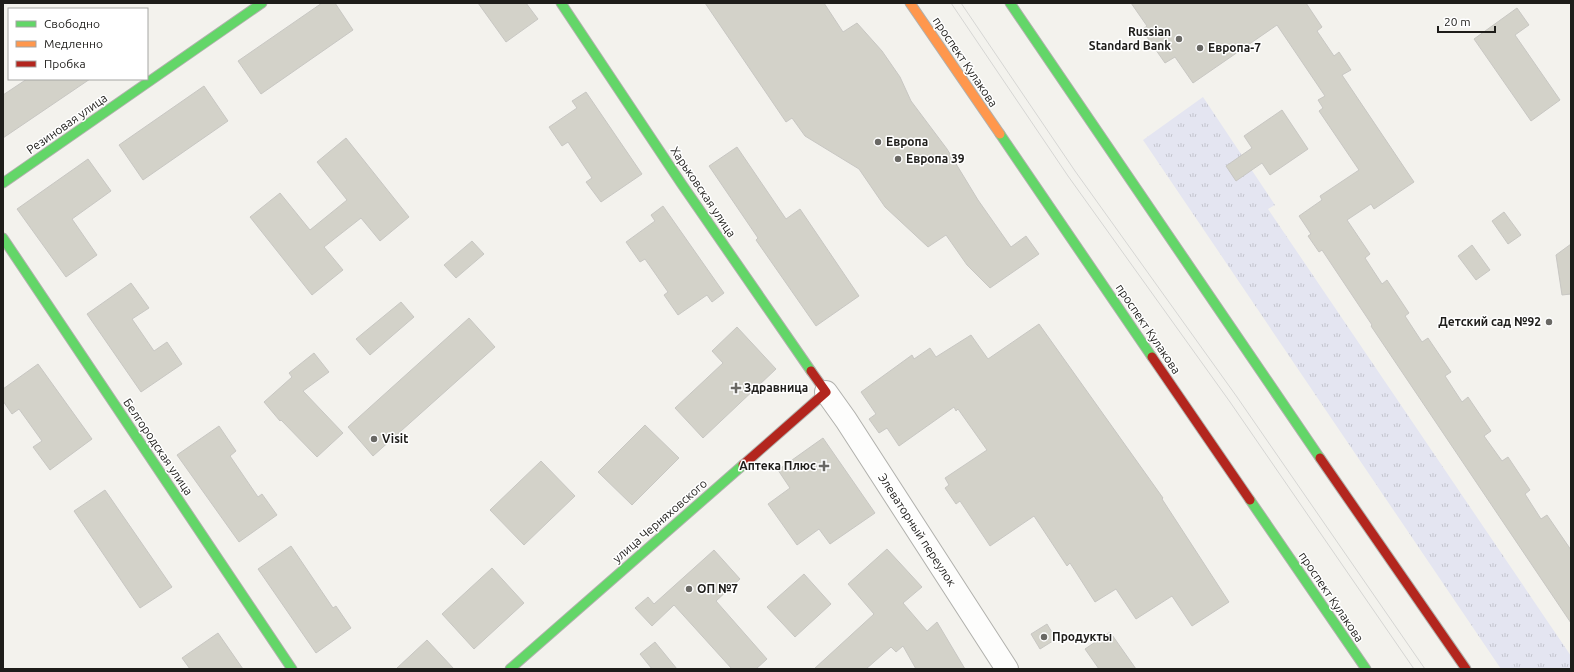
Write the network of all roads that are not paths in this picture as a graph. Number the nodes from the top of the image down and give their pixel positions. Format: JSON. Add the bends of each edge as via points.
{"nodes":[{"id":1,"x":262,"y":3,"type":"edge"},
{"id":2,"x":562,"y":3,"type":"edge"},
{"id":3,"x":910,"y":3,"type":"edge"},
{"id":4,"x":1010,"y":3,"type":"edge"},
{"id":5,"x":3,"y":183,"type":"edge"},
{"id":6,"x":3,"y":238,"type":"edge"},
{"id":7,"x":826,"y":392,"type":"junction"},
{"id":8,"x":292,"y":669,"type":"edge"},
{"id":9,"x":510,"y":669,"type":"edge"},
{"id":10,"x":1007,"y":669,"type":"edge"},
{"id":11,"x":1366,"y":669,"type":"edge"},
{"id":12,"x":1466,"y":669,"type":"edge"}],
"edges":[{"from":1,"to":5,"type":"main road","name":"Резиновая улица"},
{"from":2,"to":7,"type":"main road","name":"Харьковская улица","via":[[681,183]]},
{"from":3,"to":11,"type":"main road","name":"проспект Кулакова"},
{"from":4,"to":12,"type":"main road"},
{"from":6,"to":8,"type":"main road","name":"Белгородская улица"},
{"from":7,"to":9,"type":"main road","name":"улица Черняховского"},
{"from":7,"to":10,"type":"street","name":"Элеваторный переулок"}]}
